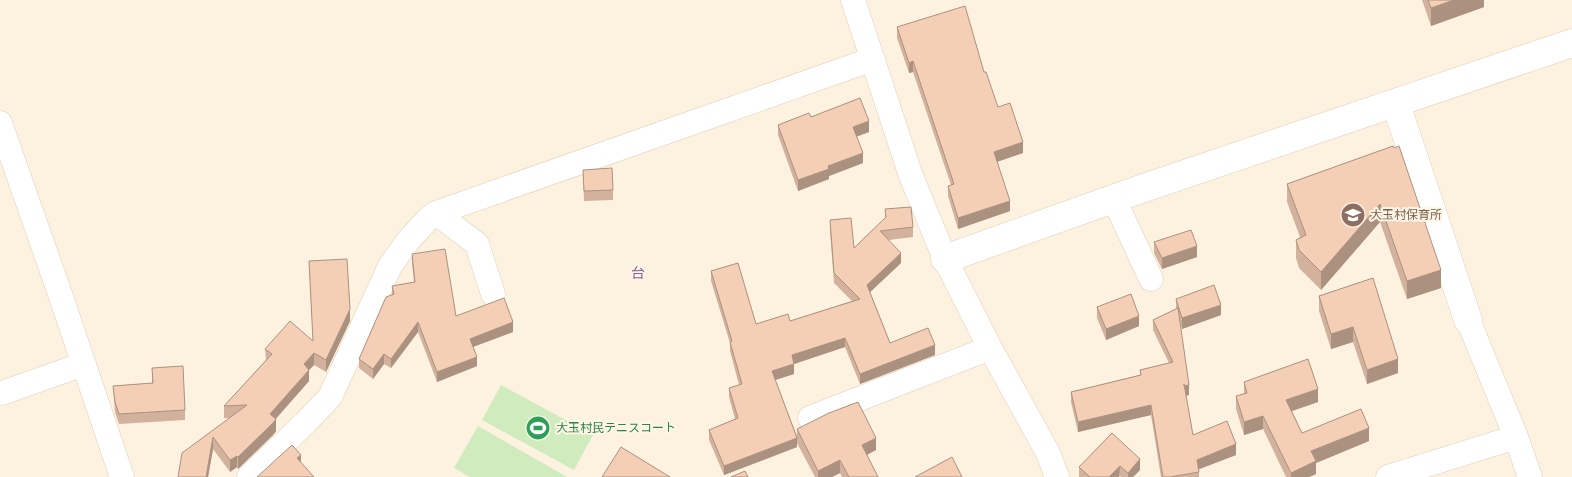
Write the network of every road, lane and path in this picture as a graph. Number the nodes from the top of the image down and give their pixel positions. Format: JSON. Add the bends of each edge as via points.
{"nodes":[{"id":1,"x":853,"y":0,"type":"edge"},
{"id":2,"x":1572,"y":43,"type":"edge"},
{"id":3,"x":873,"y":59,"type":"junction"},
{"id":4,"x":1396,"y":104,"type":"junction"},
{"id":5,"x":0,"y":123,"type":"edge"},
{"id":6,"x":1114,"y":199,"type":"junction"},
{"id":7,"x":436,"y":213,"type":"junction"},
{"id":8,"x":945,"y":259,"type":"junction"},
{"id":9,"x":1151,"y":279,"type":"dead end"},
{"id":10,"x":493,"y":294,"type":"dead end"},
{"id":11,"x":1468,"y":320,"type":"joint"},
{"id":12,"x":990,"y":348,"type":"junction"},
{"id":13,"x":84,"y":364,"type":"junction"},
{"id":14,"x":2,"y":392,"type":"dead end"},
{"id":15,"x":810,"y":418,"type":"dead end"},
{"id":16,"x":1516,"y":437,"type":"junction"},
{"id":17,"x":122,"y":477,"type":"edge"},
{"id":18,"x":249,"y":477,"type":"edge"},
{"id":19,"x":1057,"y":477,"type":"edge"},
{"id":20,"x":1388,"y":477,"type":"edge"},
{"id":21,"x":1530,"y":477,"type":"edge"}],
"edges":[{"from":1,"to":3,"type":"street"},
{"from":2,"to":4,"type":"street"},
{"from":3,"to":7,"type":"street"},
{"from":3,"to":8,"type":"street","via":[[911,176]]},
{"from":4,"to":6,"type":"street"},
{"from":4,"to":11,"type":"street"},
{"from":5,"to":13,"type":"street"},
{"from":6,"to":8,"type":"street"},
{"from":6,"to":9,"type":"street"},
{"from":7,"to":10,"type":"street","via":[[477,244]]},
{"from":7,"to":18,"type":"street","via":[[408,241],[390,266],[330,397]]},
{"from":8,"to":12,"type":"street"},
{"from":11,"to":16,"type":"street"},
{"from":12,"to":15,"type":"street"},
{"from":12,"to":19,"type":"street","via":[[1048,453]]},
{"from":13,"to":14,"type":"street"},
{"from":13,"to":17,"type":"street"},
{"from":16,"to":20,"type":"street"},
{"from":16,"to":21,"type":"street"}]}
